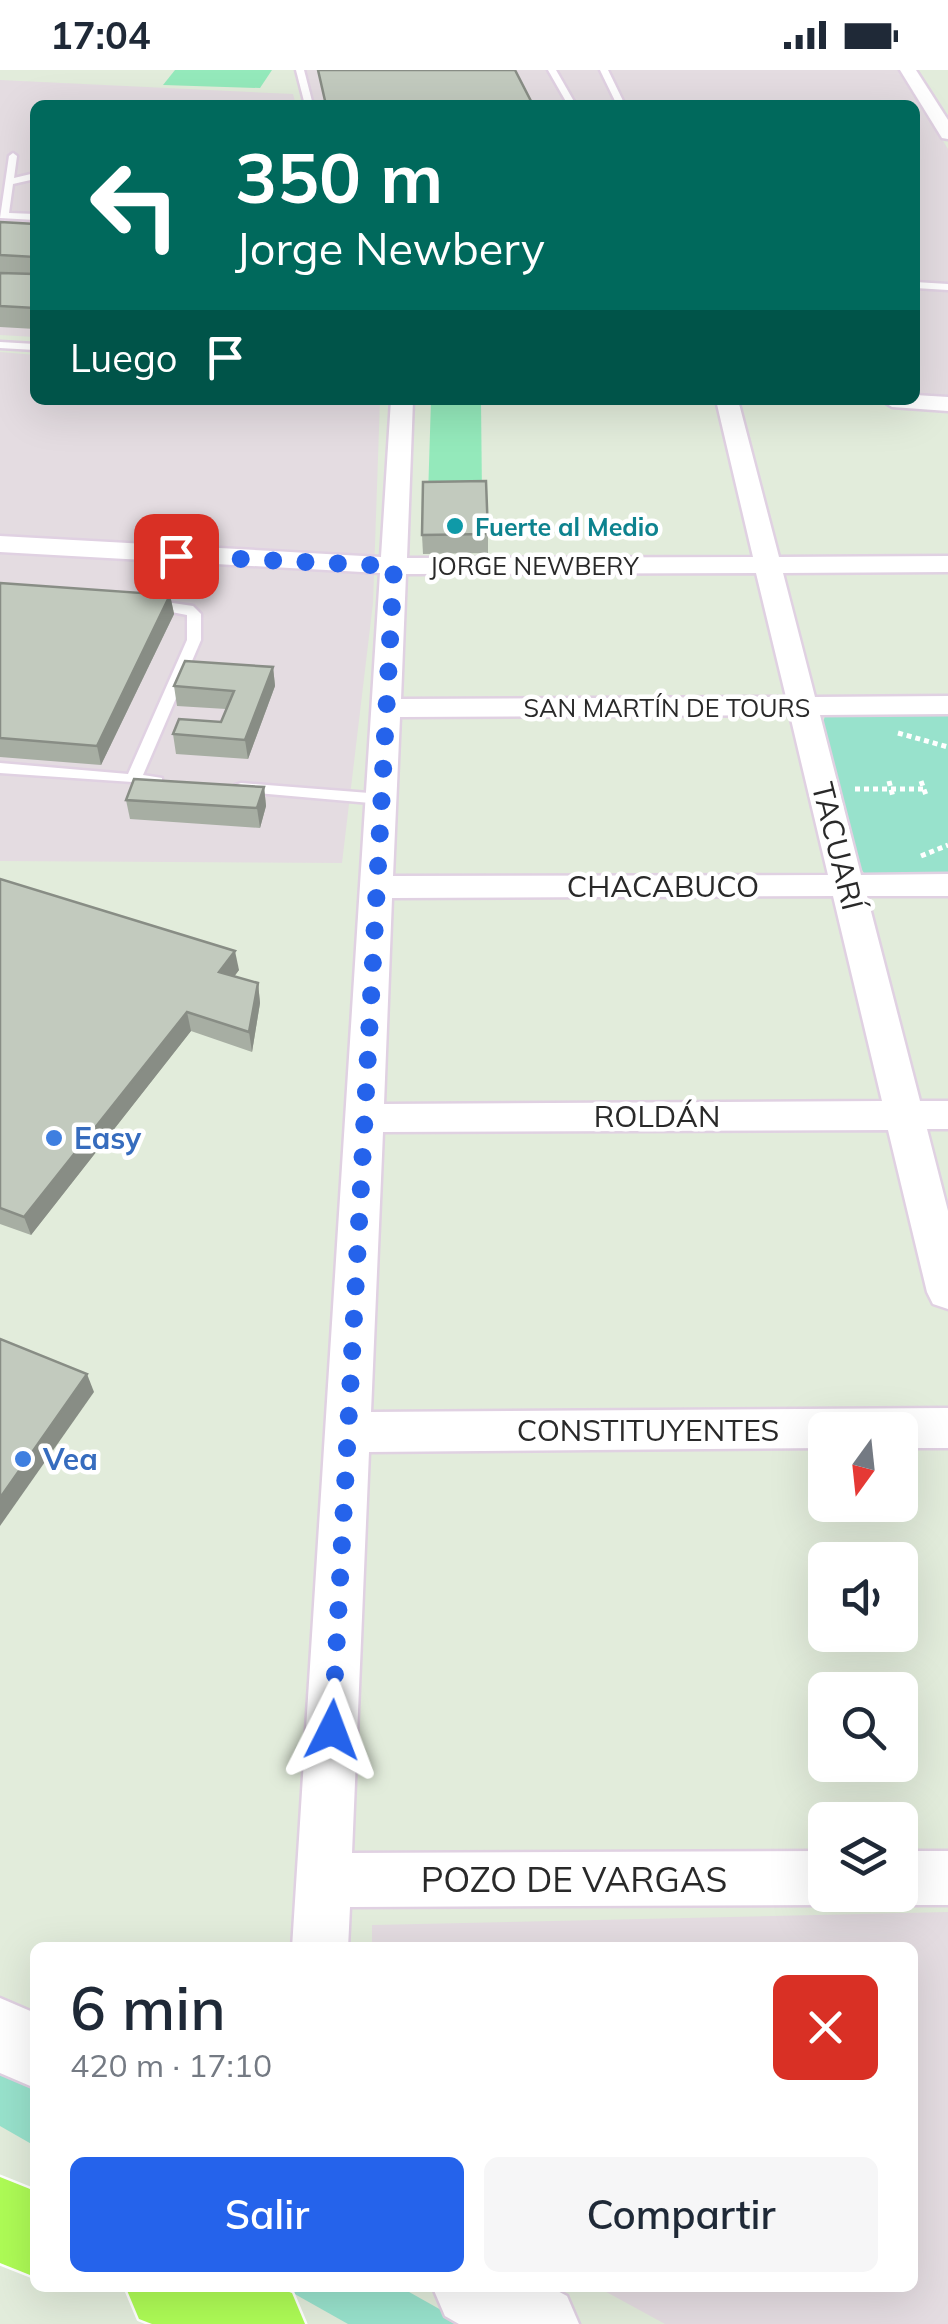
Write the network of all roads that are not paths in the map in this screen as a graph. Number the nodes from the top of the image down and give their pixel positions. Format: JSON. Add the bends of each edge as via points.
{"nodes":[{"id":1,"x":300,"y":70,"type":"edge"},
{"id":2,"x":552,"y":70,"type":"edge"},
{"id":3,"x":604,"y":70,"type":"edge"},
{"id":4,"x":908,"y":70,"type":"edge"},
{"id":5,"x":948,"y":88,"type":"edge"},
{"id":6,"x":920,"y":89,"type":"junction"},
{"id":7,"x":307,"y":100,"type":"edge"},
{"id":8,"x":569,"y":100,"type":"edge"},
{"id":9,"x":619,"y":100,"type":"edge"},
{"id":10,"x":948,"y":134,"type":"edge"},
{"id":11,"x":16,"y":158,"type":"dead end"},
{"id":12,"x":30,"y":177,"type":"edge"},
{"id":13,"x":9,"y":182,"type":"junction"},
{"id":14,"x":2,"y":215,"type":"edge"},
{"id":15,"x":30,"y":217,"type":"edge"},
{"id":16,"x":920,"y":285,"type":"edge"},
{"id":17,"x":948,"y":286,"type":"edge"},
{"id":18,"x":0,"y":344,"type":"edge"},
{"id":19,"x":30,"y":347,"type":"edge"},
{"id":20,"x":920,"y":402,"type":"edge"},
{"id":21,"x":948,"y":404,"type":"edge"},
{"id":22,"x":402,"y":405,"type":"edge"},
{"id":23,"x":728,"y":405,"type":"edge"},
{"id":24,"x":0,"y":544,"type":"edge"},
{"id":25,"x":768,"y":564,"type":"junction"},
{"id":26,"x":948,"y":564,"type":"edge"},
{"id":27,"x":394,"y":566,"type":"junction"},
{"id":28,"x":125,"y":602,"type":"edge"},
{"id":29,"x":948,"y":705,"type":"edge"},
{"id":30,"x":803,"y":706,"type":"junction"},
{"id":31,"x":386,"y":708,"type":"junction"},
{"id":32,"x":0,"y":768,"type":"edge"},
{"id":33,"x":134,"y":779,"type":"junction"},
{"id":34,"x":172,"y":782,"type":"edge"},
{"id":35,"x":228,"y":787,"type":"edge"},
{"id":36,"x":382,"y":799,"type":"junction"},
{"id":37,"x":847,"y":886,"type":"junction"},
{"id":38,"x":948,"y":886,"type":"edge"},
{"id":39,"x":377,"y":888,"type":"junction"},
{"id":40,"x":948,"y":1115,"type":"edge"},
{"id":41,"x":904,"y":1116,"type":"junction"},
{"id":42,"x":365,"y":1118,"type":"junction"},
{"id":43,"x":948,"y":1292,"type":"edge"},
{"id":44,"x":948,"y":1428,"type":"edge"},
{"id":45,"x":349,"y":1432,"type":"junction"},
{"id":46,"x":808,"y":1878,"type":"edge"},
{"id":47,"x":918,"y":1878,"type":"edge"},
{"id":48,"x":948,"y":1878,"type":"edge"},
{"id":49,"x":323,"y":1880,"type":"junction"},
{"id":50,"x":320,"y":1942,"type":"edge"},
{"id":51,"x":0,"y":2034,"type":"edge"},
{"id":52,"x":30,"y":2049,"type":"edge"},
{"id":53,"x":0,"y":2220,"type":"edge"},
{"id":54,"x":30,"y":2232,"type":"edge"},
{"id":55,"x":180,"y":2292,"type":"edge"},
{"id":56,"x":480,"y":2292,"type":"edge"},
{"id":57,"x":262,"y":2324,"type":"edge"},
{"id":58,"x":539,"y":2324,"type":"edge"}],
"edges":[{"from":1,"to":7,"type":"lane"},
{"from":2,"to":8,"type":"lane"},
{"from":3,"to":9,"type":"lane"},
{"from":4,"to":6,"type":"street"},
{"from":5,"to":6,"type":"street"},
{"from":6,"to":10,"type":"street"},
{"from":11,"to":13,"type":"lane"},
{"from":12,"to":13,"type":"lane"},
{"from":13,"to":14,"type":"lane"},
{"from":14,"to":15,"type":"lane"},
{"from":16,"to":17,"type":"lane"},
{"from":18,"to":19,"type":"lane"},
{"from":20,"to":21,"type":"street"},
{"from":22,"to":27,"type":"street"},
{"from":23,"to":25,"type":"street","name":"TACUARÍ"},
{"from":24,"to":27,"type":"street","name":"JORGE NEWBERY"},
{"from":25,"to":26,"type":"street","name":"JORGE NEWBERY"},
{"from":25,"to":27,"type":"street","name":"JORGE NEWBERY"},
{"from":25,"to":30,"type":"street","name":"TACUARÍ"},
{"from":27,"to":31,"type":"street"},
{"from":28,"to":33,"type":"lane","via":[[194,614],[194,640]]},
{"from":29,"to":30,"type":"street","name":"SAN MARTÍN DE TOURS"},
{"from":30,"to":31,"type":"street","name":"SAN MARTÍN DE TOURS"},
{"from":30,"to":37,"type":"street","name":"TACUARÍ"},
{"from":31,"to":36,"type":"street"},
{"from":32,"to":33,"type":"lane"},
{"from":33,"to":34,"type":"lane"},
{"from":35,"to":36,"type":"lane"},
{"from":36,"to":39,"type":"street"},
{"from":37,"to":38,"type":"street","name":"CHACABUCO"},
{"from":37,"to":39,"type":"street","name":"CHACABUCO"},
{"from":37,"to":41,"type":"street","name":"TACUARÍ"},
{"from":39,"to":42,"type":"street"},
{"from":40,"to":41,"type":"street","name":"ROLDÁN"},
{"from":41,"to":42,"type":"street","name":"ROLDÁN"},
{"from":41,"to":43,"type":"street","name":"TACUARÍ"},
{"from":42,"to":45,"type":"street"},
{"from":44,"to":45,"type":"street","name":"CONSTITUYENTES"},
{"from":45,"to":49,"type":"street"},
{"from":46,"to":49,"type":"street","name":"POZO DE VARGAS"},
{"from":47,"to":48,"type":"street"},
{"from":49,"to":50,"type":"street"},
{"from":51,"to":52,"type":"street"},
{"from":53,"to":54,"type":"highway"},
{"from":55,"to":57,"type":"highway"},
{"from":56,"to":58,"type":"street"}]}
